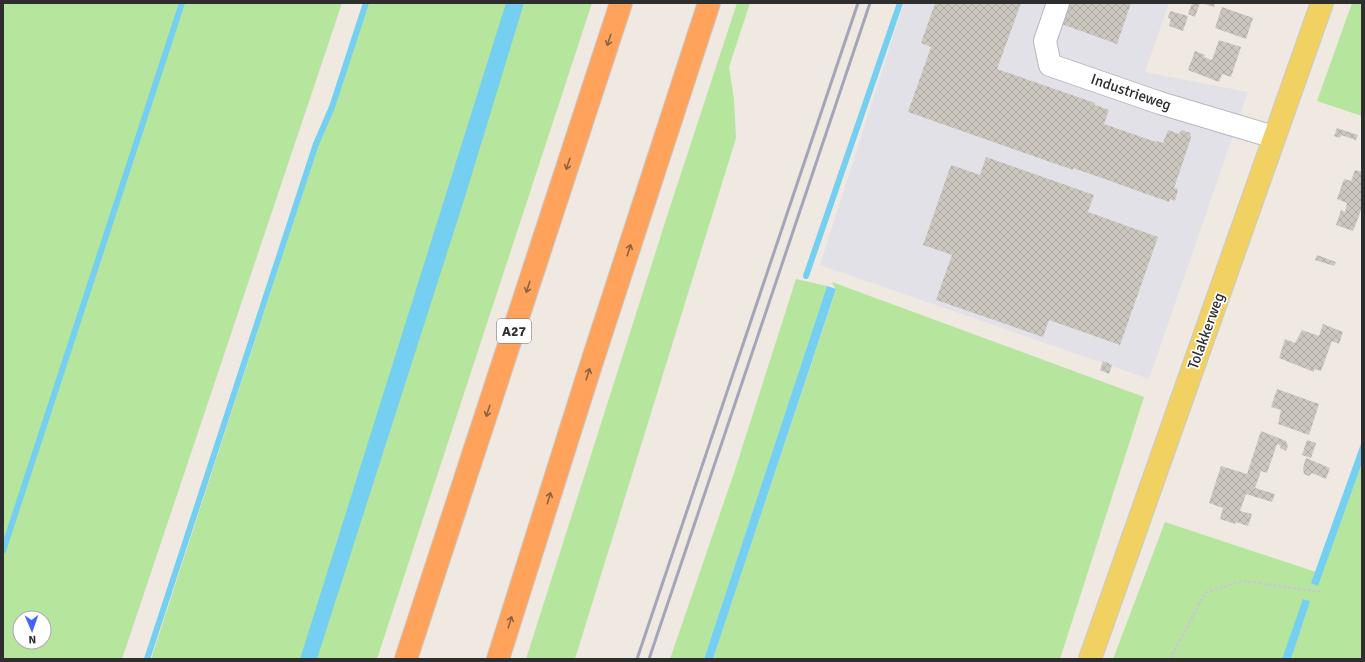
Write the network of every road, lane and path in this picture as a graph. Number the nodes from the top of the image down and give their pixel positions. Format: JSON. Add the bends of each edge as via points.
{"nodes":[{"id":1,"x":621,"y":3,"type":"edge"},
{"id":2,"x":710,"y":3,"type":"edge"},
{"id":3,"x":1058,"y":3,"type":"edge"},
{"id":4,"x":1322,"y":3,"type":"edge"},
{"id":5,"x":1274,"y":137,"type":"junction"},
{"id":6,"x":1322,"y":592,"type":"dead end"},
{"id":7,"x":406,"y":659,"type":"edge"},
{"id":8,"x":498,"y":659,"type":"edge"},
{"id":9,"x":1090,"y":659,"type":"edge"},
{"id":10,"x":1170,"y":659,"type":"edge"}],
"edges":[{"from":1,"to":7,"type":"highway","number":"A27","one_way":true},
{"from":8,"to":2,"type":"highway","one_way":true,"via":[[593,358]]},
{"from":3,"to":5,"type":"street","name":"Industrieweg","via":[[1045,41],[1050,65],[1160,103]]},
{"from":4,"to":5,"type":"main road","name":"Tolakkerweg"},
{"from":5,"to":9,"type":"main road","name":"Tolakkerweg"},
{"from":6,"to":10,"type":"path","via":[[1243,581],[1205,593]]}]}
